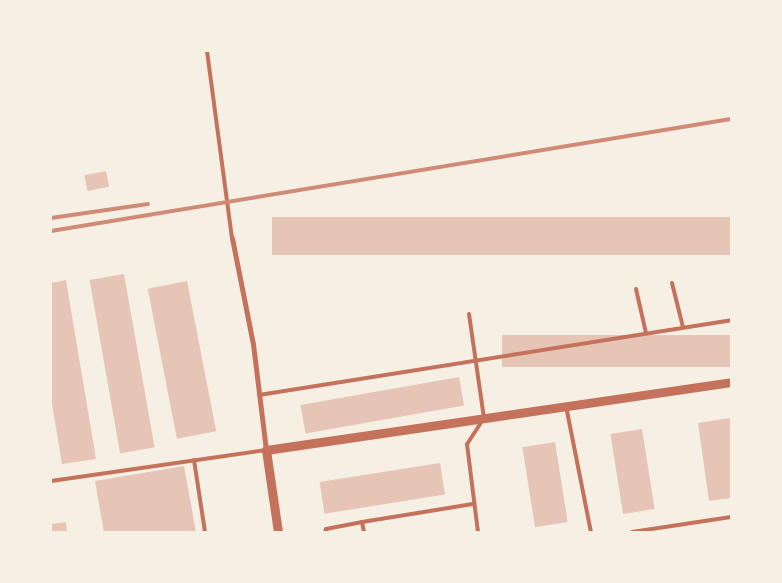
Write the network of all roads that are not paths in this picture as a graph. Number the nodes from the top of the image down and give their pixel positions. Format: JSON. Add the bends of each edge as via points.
{"nodes":[{"id":1,"x":207,"y":51,"type":"edge"},
{"id":2,"x":232,"y":238,"type":"joint"},
{"id":3,"x":672,"y":283,"type":"dead end"},
{"id":4,"x":636,"y":289,"type":"dead end"},
{"id":5,"x":469,"y":314,"type":"dead end"},
{"id":6,"x":731,"y":320,"type":"edge"},
{"id":7,"x":683,"y":327,"type":"junction"},
{"id":8,"x":646,"y":333,"type":"junction"},
{"id":9,"x":474,"y":359,"type":"junction"},
{"id":10,"x":731,"y":382,"type":"edge"},
{"id":11,"x":259,"y":395,"type":"junction"},
{"id":12,"x":566,"y":406,"type":"junction"},
{"id":13,"x":484,"y":418,"type":"junction"},
{"id":14,"x":266,"y":450,"type":"junction"},
{"id":15,"x":194,"y":460,"type":"junction"},
{"id":16,"x":51,"y":481,"type":"edge"},
{"id":17,"x":473,"y":504,"type":"junction"},
{"id":18,"x":731,"y":517,"type":"edge"},
{"id":19,"x":362,"y":522,"type":"junction"},
{"id":20,"x":205,"y":532,"type":"edge"},
{"id":21,"x":278,"y":532,"type":"edge"},
{"id":22,"x":325,"y":532,"type":"edge"},
{"id":23,"x":364,"y":532,"type":"edge"},
{"id":24,"x":478,"y":532,"type":"edge"},
{"id":25,"x":592,"y":532,"type":"edge"},
{"id":26,"x":632,"y":532,"type":"edge"}],
"edges":[{"from":1,"to":2,"type":"lane"},
{"from":2,"to":11,"type":"street","via":[[244,292]]},
{"from":3,"to":7,"type":"lane"},
{"from":4,"to":8,"type":"lane"},
{"from":5,"to":9,"type":"lane"},
{"from":6,"to":7,"type":"lane"},
{"from":7,"to":8,"type":"lane"},
{"from":8,"to":9,"type":"lane"},
{"from":9,"to":11,"type":"lane"},
{"from":9,"to":13,"type":"lane"},
{"from":10,"to":12,"type":"street"},
{"from":11,"to":14,"type":"street"},
{"from":12,"to":13,"type":"street"},
{"from":12,"to":25,"type":"lane"},
{"from":13,"to":14,"type":"street"},
{"from":13,"to":17,"type":"lane","via":[[467,444]]},
{"from":14,"to":15,"type":"lane"},
{"from":14,"to":21,"type":"street"},
{"from":15,"to":16,"type":"lane"},
{"from":15,"to":20,"type":"lane"},
{"from":17,"to":19,"type":"lane"},
{"from":17,"to":24,"type":"lane"},
{"from":18,"to":26,"type":"lane"},
{"from":19,"to":22,"type":"lane","via":[[326,529]]},
{"from":19,"to":23,"type":"lane"}]}
